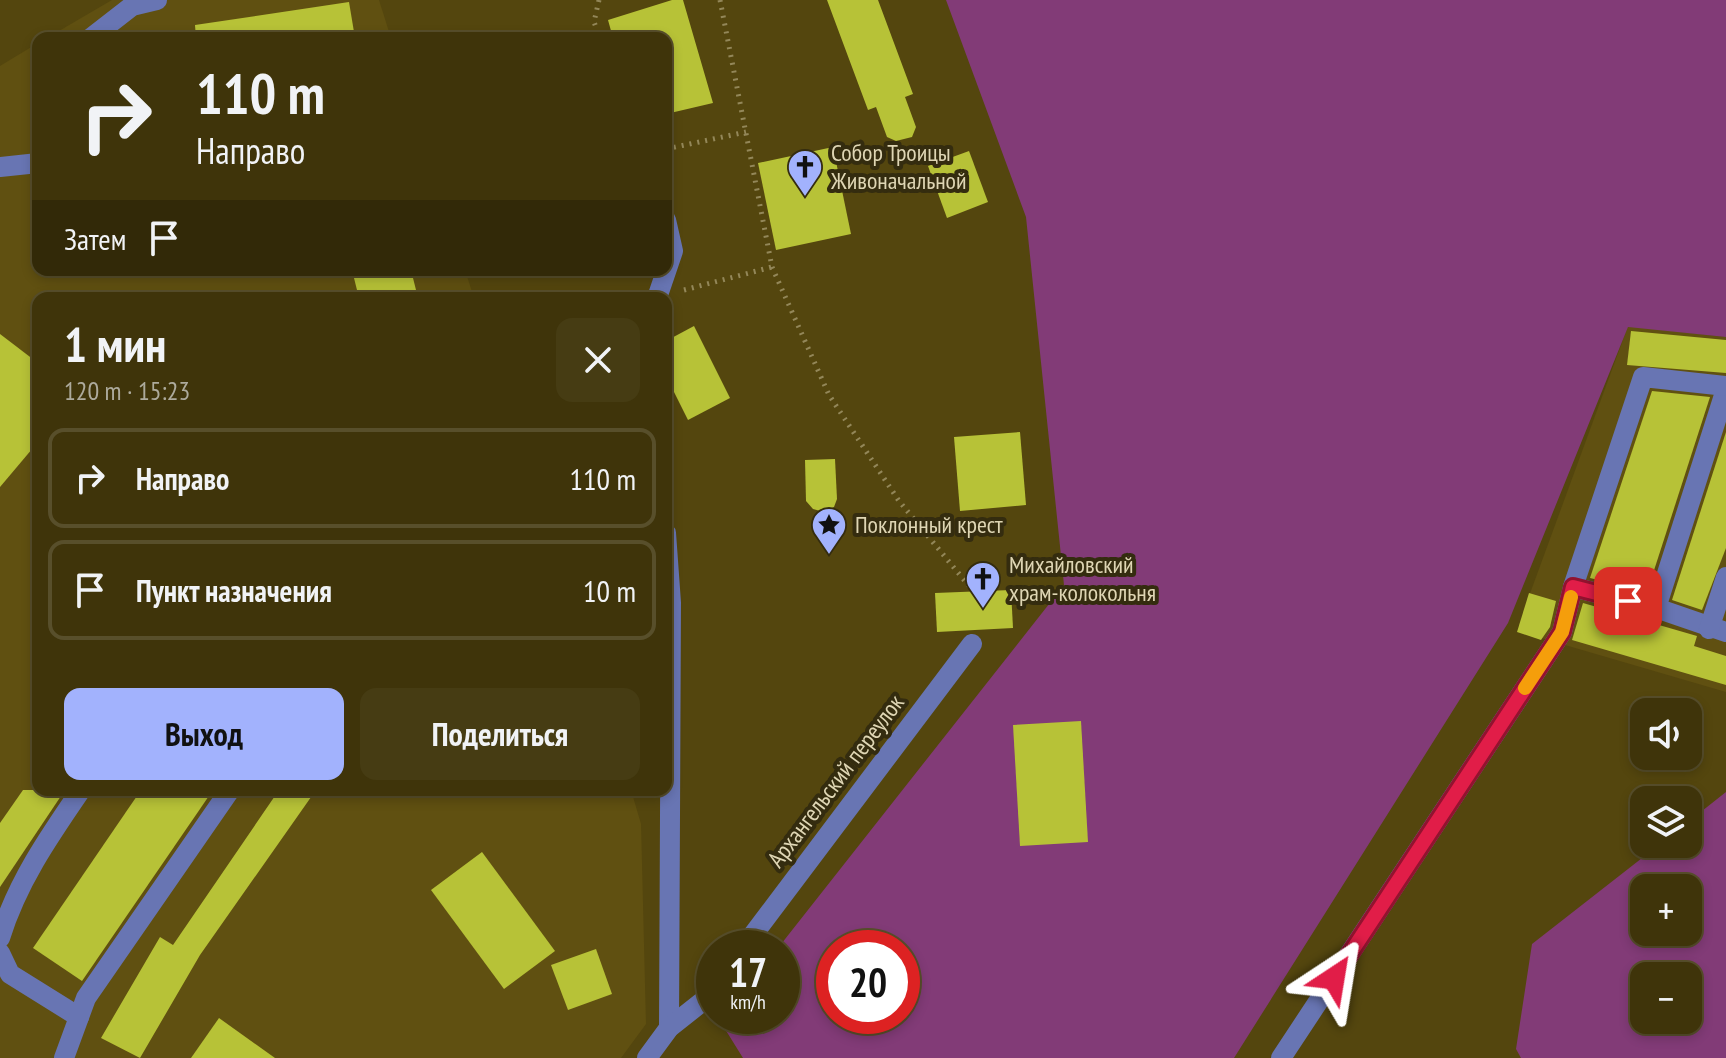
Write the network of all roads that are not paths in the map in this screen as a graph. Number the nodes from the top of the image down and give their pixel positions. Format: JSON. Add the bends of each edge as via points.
{"nodes":[{"id":1,"x":157,"y":0,"type":"edge"},
{"id":2,"x":99,"y":32,"type":"edge"},
{"id":3,"x":32,"y":164,"type":"edge"},
{"id":4,"x":0,"y":167,"type":"edge"},
{"id":5,"x":1726,"y":388,"type":"edge"},
{"id":6,"x":1726,"y":577,"type":"edge"},
{"id":7,"x":1573,"y":587,"type":"junction"},
{"id":8,"x":1656,"y":608,"type":"junction"},
{"id":9,"x":1718,"y":631,"type":"edge"},
{"id":10,"x":972,"y":644,"type":"dead end"},
{"id":11,"x":77,"y":796,"type":"edge"},
{"id":12,"x":226,"y":796,"type":"edge"},
{"id":13,"x":670,"y":796,"type":"edge"},
{"id":14,"x":757,"y":930,"type":"edge"},
{"id":15,"x":0,"y":938,"type":"edge"},
{"id":16,"x":0,"y":953,"type":"edge"},
{"id":17,"x":696,"y":1007,"type":"edge"},
{"id":18,"x":79,"y":1017,"type":"junction"},
{"id":19,"x":669,"y":1028,"type":"junction"},
{"id":20,"x":64,"y":1058,"type":"edge"},
{"id":21,"x":647,"y":1058,"type":"edge"},
{"id":22,"x":1281,"y":1058,"type":"edge"}],
"edges":[{"from":1,"to":2,"type":"street","via":[[132,6]]},
{"from":3,"to":4,"type":"street"},
{"from":5,"to":7,"type":"street","via":[[1643,377]]},
{"from":5,"to":8,"type":"street"},
{"from":6,"to":9,"type":"street"},
{"from":7,"to":8,"type":"street"},
{"from":7,"to":22,"type":"street","via":[[1562,632]]},
{"from":8,"to":9,"type":"street"},
{"from":10,"to":14,"type":"street","name":"Архангельский переулок"},
{"from":11,"to":15,"type":"street","via":[[36,856]]},
{"from":12,"to":18,"type":"street","via":[[86,998]]},
{"from":13,"to":19,"type":"street"},
{"from":16,"to":18,"type":"street","via":[[10,974]]},
{"from":17,"to":19,"type":"street"},
{"from":18,"to":20,"type":"street"},
{"from":19,"to":21,"type":"street"}]}
